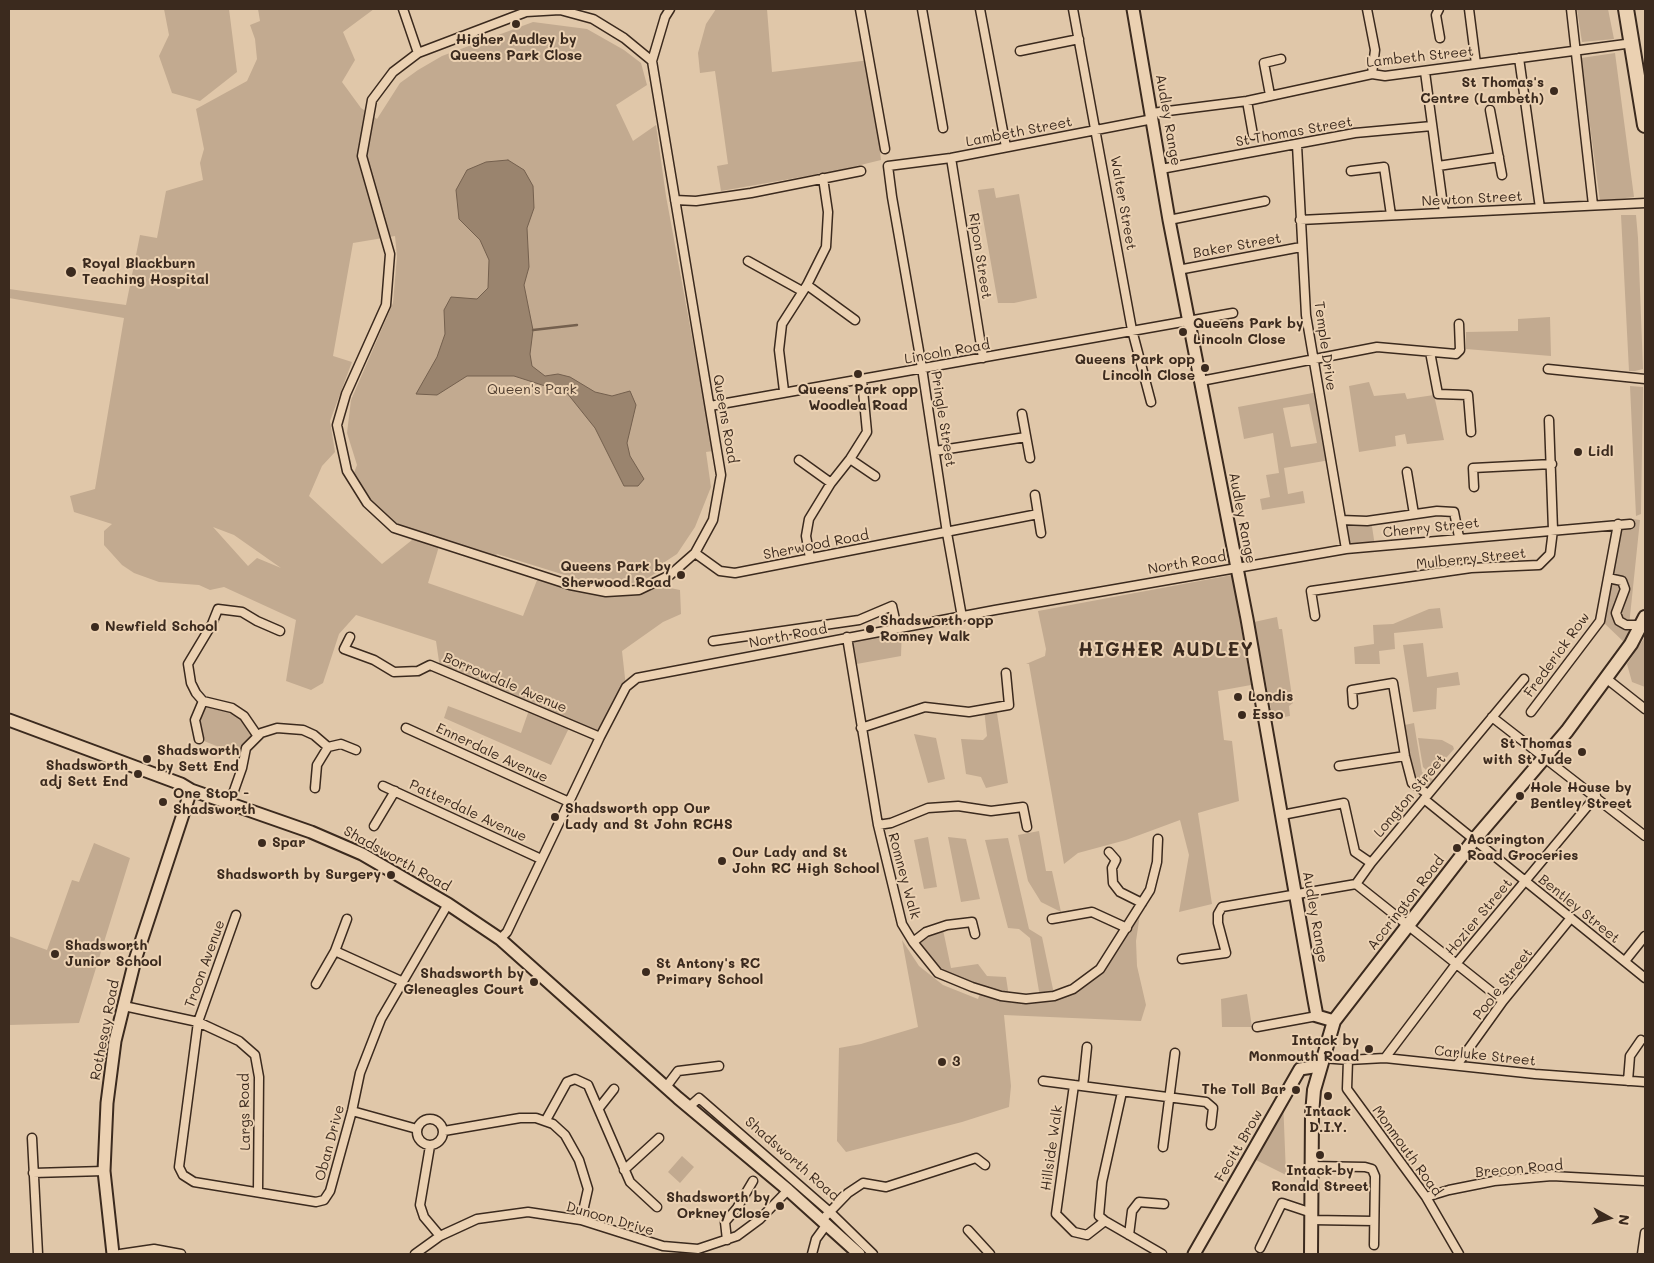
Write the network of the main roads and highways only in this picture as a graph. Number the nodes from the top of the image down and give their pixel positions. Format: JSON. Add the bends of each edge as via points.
{"nodes":[{"id":1,"x":1626,"y":9,"type":"edge"},
{"id":2,"x":1645,"y":125,"type":"edge"},
{"id":3,"x":1643,"y":621,"type":"edge"},
{"id":4,"x":1311,"y":1254,"type":"edge"}],
"edges":[{"from":1,"to":2,"type":"highway"},
{"from":3,"to":4,"type":"main road","name":"Accrington Road","via":[[1607,678],[1546,757],[1474,840],[1334,1021],[1314,1090]]}]}
